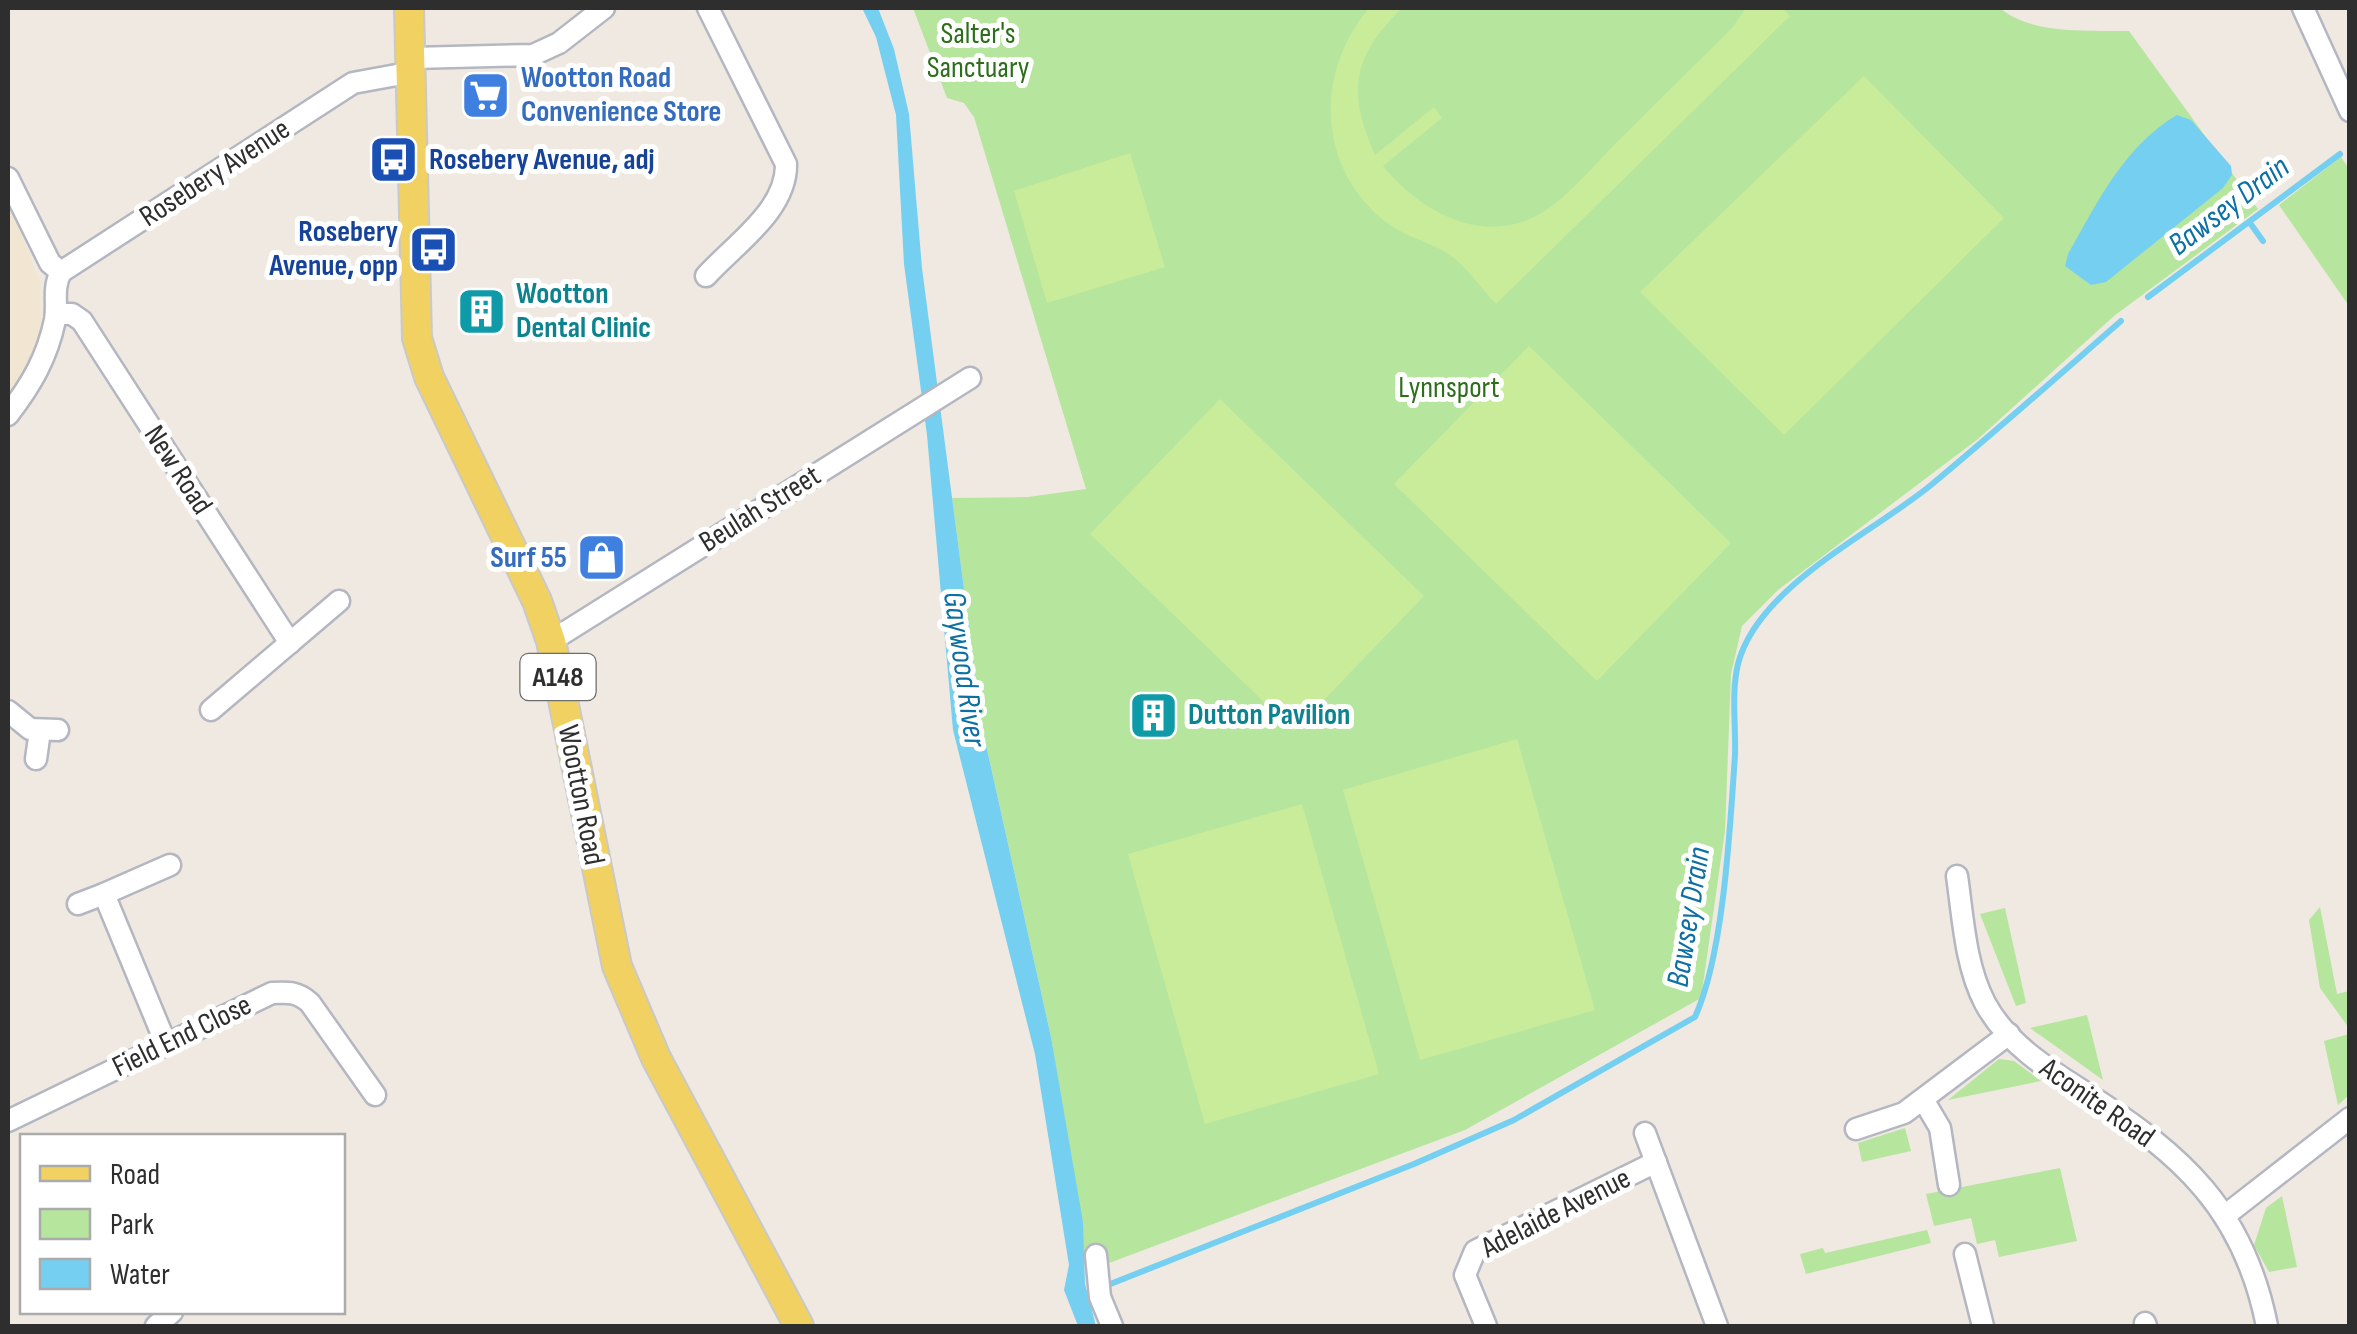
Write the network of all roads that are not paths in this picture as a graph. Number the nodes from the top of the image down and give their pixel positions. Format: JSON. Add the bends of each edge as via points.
{"nodes":[{"id":1,"x":409,"y":8,"type":"edge"},
{"id":2,"x":604,"y":8,"type":"edge"},
{"id":3,"x":708,"y":8,"type":"edge"},
{"id":4,"x":2303,"y":8,"type":"edge"},
{"id":5,"x":413,"y":65,"type":"junction"},
{"id":6,"x":2350,"y":111,"type":"edge"},
{"id":7,"x":8,"y":178,"type":"edge"},
{"id":8,"x":700,"y":248,"type":"dead end"},
{"id":9,"x":61,"y":272,"type":"junction"},
{"id":10,"x":56,"y":314,"type":"junction"},
{"id":11,"x":964,"y":381,"type":"dead end"},
{"id":12,"x":8,"y":415,"type":"edge"},
{"id":13,"x":338,"y":601,"type":"dead end"},
{"id":14,"x":551,"y":641,"type":"junction"},
{"id":15,"x":290,"y":643,"type":"junction"},
{"id":16,"x":211,"y":710,"type":"dead end"},
{"id":17,"x":8,"y":711,"type":"edge"},
{"id":18,"x":36,"y":759,"type":"dead end"},
{"id":19,"x":170,"y":864,"type":"dead end"},
{"id":20,"x":1957,"y":876,"type":"dead end"},
{"id":21,"x":104,"y":894,"type":"junction"},
{"id":22,"x":78,"y":904,"type":"dead end"},
{"id":23,"x":2009,"y":1034,"type":"junction"},
{"id":24,"x":166,"y":1044,"type":"junction"},
{"id":25,"x":374,"y":1095,"type":"dead end"},
{"id":26,"x":1924,"y":1100,"type":"junction"},
{"id":27,"x":2350,"y":1118,"type":"edge"},
{"id":28,"x":8,"y":1121,"type":"edge"},
{"id":29,"x":1856,"y":1128,"type":"dead end"},
{"id":30,"x":1645,"y":1133,"type":"dead end"},
{"id":31,"x":1656,"y":1162,"type":"junction"},
{"id":32,"x":1949,"y":1185,"type":"dead end"},
{"id":33,"x":2226,"y":1214,"type":"junction"},
{"id":34,"x":1965,"y":1254,"type":"dead end"},
{"id":35,"x":1096,"y":1259,"type":"dead end"},
{"id":36,"x":798,"y":1326,"type":"edge"},
{"id":37,"x":1112,"y":1326,"type":"edge"},
{"id":38,"x":1486,"y":1326,"type":"edge"},
{"id":39,"x":1718,"y":1326,"type":"edge"},
{"id":40,"x":1983,"y":1326,"type":"edge"},
{"id":41,"x":2267,"y":1326,"type":"edge"}],
"edges":[{"from":1,"to":5,"type":"main road","name":"Wootton Road","number":"A148"},
{"from":2,"to":5,"type":"street","name":"Rosebery Avenue","via":[[559,44],[533,55]]},
{"from":3,"to":8,"type":"street","via":[[786,164],[783,192],[712,270]]},
{"from":4,"to":6,"type":"street"},
{"from":5,"to":9,"type":"street","name":"Rosebery Avenue","via":[[354,83]]},
{"from":5,"to":14,"type":"main road","name":"Wootton Road","number":"A148","via":[[417,338]]},
{"from":7,"to":9,"type":"street","via":[[50,264]]},
{"from":9,"to":10,"type":"street"},
{"from":10,"to":12,"type":"street","via":[[40,370]]},
{"from":10,"to":15,"type":"street","name":"New Road","via":[[82,321]]},
{"from":11,"to":14,"type":"street","name":"Beulah Street"},
{"from":13,"to":15,"type":"street"},
{"from":14,"to":36,"type":"main road","name":"Wootton Road","number":"A148","via":[[617,966],[656,1058]]},
{"from":15,"to":16,"type":"street"},
{"from":17,"to":18,"type":"street","via":[[30,729],[49,731]]},
{"from":19,"to":21,"type":"street"},
{"from":20,"to":23,"type":"street","name":"Aconite Road","via":[[1970,962],[1985,1004]]},
{"from":21,"to":22,"type":"street"},
{"from":21,"to":24,"type":"street"},
{"from":23,"to":26,"type":"street"},
{"from":23,"to":33,"type":"street","name":"Aconite Road","via":[[2032,1057],[2142,1129]]},
{"from":24,"to":25,"type":"street","name":"Field End Close","via":[[272,993],[300,994]]},
{"from":24,"to":28,"type":"street","name":"Field End Close"},
{"from":26,"to":29,"type":"street","via":[[1894,1119]]},
{"from":26,"to":32,"type":"street","via":[[1940,1128]]},
{"from":27,"to":33,"type":"street"},
{"from":30,"to":31,"type":"street"},
{"from":31,"to":38,"type":"street","name":"Adelaide Avenue","via":[[1474,1251],[1465,1275]]},
{"from":31,"to":39,"type":"street"},
{"from":33,"to":41,"type":"street","name":"Aconite Road","via":[[2258,1282]]},
{"from":34,"to":40,"type":"street"},
{"from":35,"to":37,"type":"street"}]}
